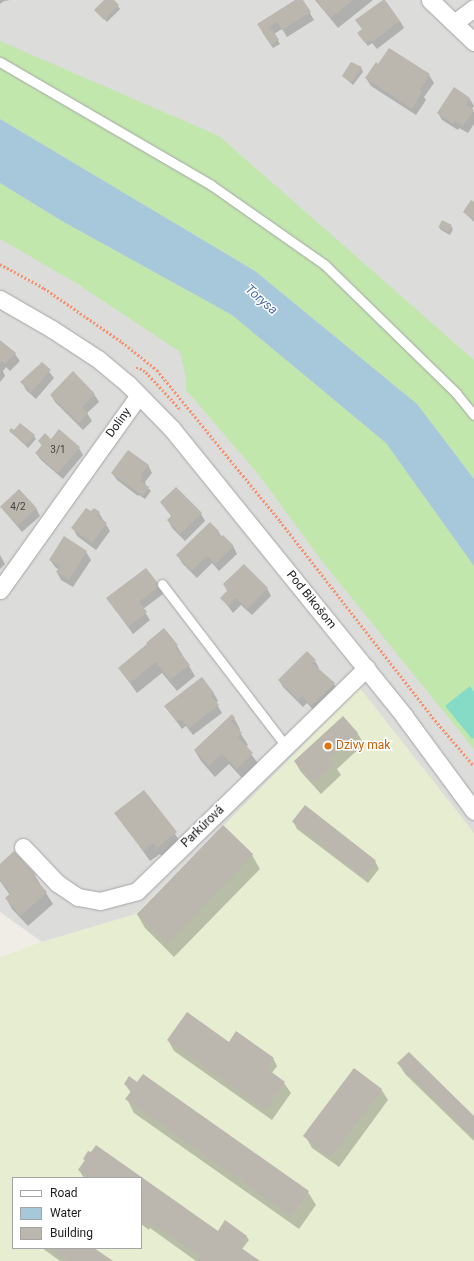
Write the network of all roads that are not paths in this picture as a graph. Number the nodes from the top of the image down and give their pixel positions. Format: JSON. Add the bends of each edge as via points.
{"nodes":[{"id":1,"x":430,"y":0,"type":"edge"},
{"id":2,"x":474,"y":8,"type":"edge"},
{"id":3,"x":454,"y":23,"type":"junction"},
{"id":4,"x":474,"y":42,"type":"edge"},
{"id":5,"x":0,"y":62,"type":"edge"},
{"id":6,"x":0,"y":299,"type":"edge"},
{"id":7,"x":140,"y":395,"type":"junction"},
{"id":8,"x":474,"y":415,"type":"edge"},
{"id":9,"x":162,"y":584,"type":"dead end"},
{"id":10,"x":0,"y":590,"type":"edge"},
{"id":11,"x":366,"y":668,"type":"junction"},
{"id":12,"x":286,"y":746,"type":"junction"},
{"id":13,"x":474,"y":811,"type":"edge"},
{"id":14,"x":23,"y":847,"type":"dead end"}],
"edges":[{"from":1,"to":3,"type":"street"},
{"from":2,"to":3,"type":"street"},
{"from":3,"to":4,"type":"street"},
{"from":5,"to":8,"type":"lane","via":[[211,185],[324,264],[456,393]]},
{"from":6,"to":7,"type":"street","via":[[74,342]]},
{"from":7,"to":10,"type":"street","name":"Doliny"},
{"from":7,"to":11,"type":"street","name":"Pod Bikošom","via":[[172,429]]},
{"from":9,"to":12,"type":"lane"},
{"from":11,"to":12,"type":"street","name":"Parkúrová"},
{"from":11,"to":13,"type":"street","name":"Pod Bikošom"},
{"from":12,"to":14,"type":"street","name":"Parkúrová","via":[[137,891],[100,901],[78,897],[57,883]]}]}
